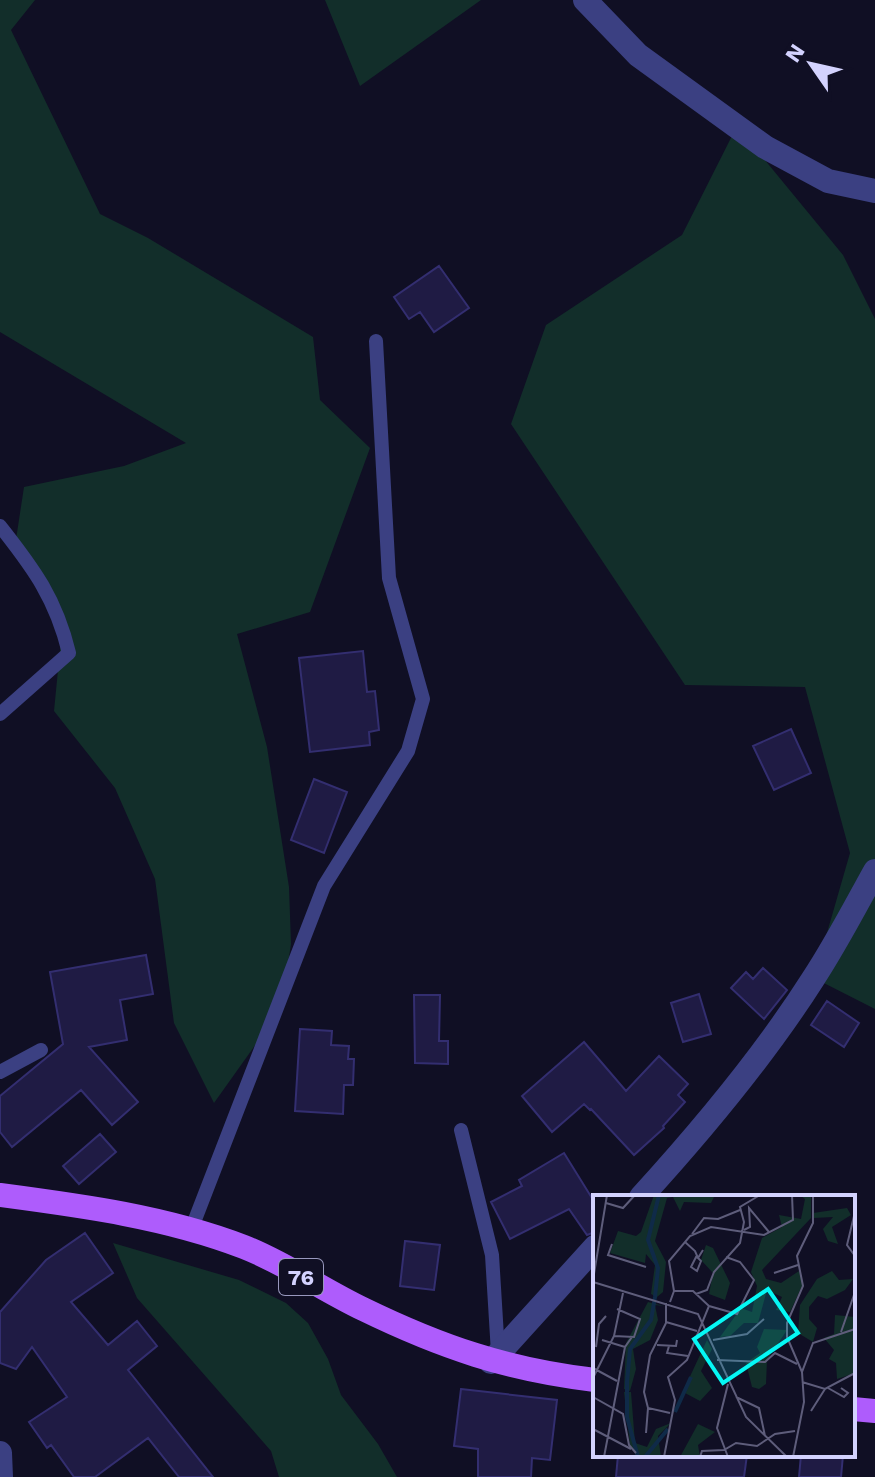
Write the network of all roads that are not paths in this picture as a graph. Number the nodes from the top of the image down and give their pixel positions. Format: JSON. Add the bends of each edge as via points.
{"nodes":[{"id":1,"x":585,"y":0,"type":"edge"},
{"id":2,"x":875,"y":191,"type":"edge"},
{"id":3,"x":376,"y":341,"type":"dead end"},
{"id":4,"x":0,"y":526,"type":"edge"},
{"id":5,"x":0,"y":714,"type":"edge"},
{"id":6,"x":875,"y":871,"type":"edge"},
{"id":7,"x":41,"y":1050,"type":"dead end"},
{"id":8,"x":0,"y":1072,"type":"edge"},
{"id":9,"x":461,"y":1130,"type":"dead end"},
{"id":10,"x":0,"y":1195,"type":"edge"},
{"id":11,"x":643,"y":1195,"type":"edge"},
{"id":12,"x":191,"y":1230,"type":"junction"},
{"id":13,"x":593,"y":1249,"type":"edge"},
{"id":14,"x":494,"y":1358,"type":"junction"},
{"id":15,"x":593,"y":1380,"type":"edge"},
{"id":16,"x":855,"y":1409,"type":"edge"},
{"id":17,"x":875,"y":1411,"type":"edge"},
{"id":18,"x":0,"y":1453,"type":"edge"},
{"id":19,"x":1,"y":1477,"type":"edge"}],
"edges":[{"from":1,"to":2,"type":"street","via":[[638,55],[765,147],[828,181]]},
{"from":3,"to":12,"type":"lane","via":[[389,578],[423,699],[408,751],[324,886]]},
{"from":4,"to":5,"type":"lane","via":[[38,573],[69,653]]},
{"from":6,"to":11,"type":"street","via":[[778,1029],[688,1147]]},
{"from":7,"to":8,"type":"lane"},
{"from":9,"to":14,"type":"lane","via":[[492,1255]]},
{"from":10,"to":12,"type":"main road","number":"76","via":[[96,1208]]},
{"from":12,"to":14,"type":"main road","number":"76","via":[[246,1248],[449,1348]]},
{"from":13,"to":14,"type":"street"},
{"from":14,"to":15,"type":"main road","number":"76"},
{"from":16,"to":17,"type":"main road"},
{"from":18,"to":19,"type":"street"}]}
